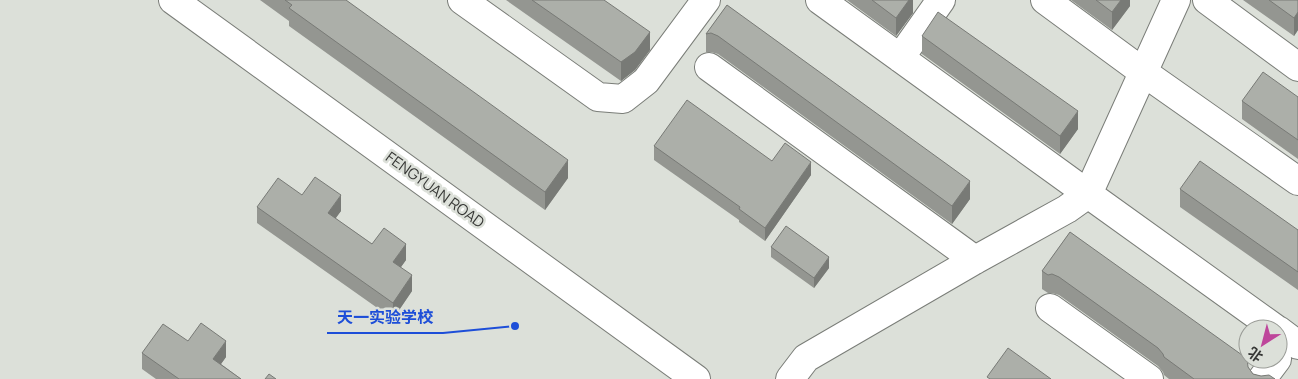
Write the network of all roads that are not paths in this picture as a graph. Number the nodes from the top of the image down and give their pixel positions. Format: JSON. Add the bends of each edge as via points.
{"nodes":[{"id":1,"x":173,"y":0,"type":"edge"},
{"id":2,"x":462,"y":0,"type":"edge"},
{"id":3,"x":706,"y":0,"type":"edge"},
{"id":4,"x":820,"y":0,"type":"edge"},
{"id":5,"x":941,"y":0,"type":"edge"},
{"id":6,"x":1045,"y":0,"type":"edge"},
{"id":7,"x":1176,"y":0,"type":"edge"},
{"id":8,"x":1207,"y":0,"type":"edge"},
{"id":9,"x":900,"y":58,"type":"junction"},
{"id":10,"x":709,"y":67,"type":"dead end"},
{"id":11,"x":1298,"y":67,"type":"edge"},
{"id":12,"x":1143,"y":72,"type":"junction"},
{"id":13,"x":1298,"y":180,"type":"edge"},
{"id":14,"x":1088,"y":194,"type":"junction"},
{"id":15,"x":975,"y":260,"type":"junction"},
{"id":16,"x":1050,"y":308,"type":"dead end"},
{"id":17,"x":1252,"y":319,"type":"edge"},
{"id":18,"x":696,"y":379,"type":"edge"},
{"id":19,"x":790,"y":379,"type":"edge"},
{"id":20,"x":1149,"y":379,"type":"edge"}],
"edges":[{"from":1,"to":18,"type":"street","name":"FENGYUAN ROAD"},
{"from":2,"to":3,"type":"street","via":[[598,97],[623,99],[646,81]]},
{"from":4,"to":9,"type":"street"},
{"from":5,"to":9,"type":"street"},
{"from":6,"to":12,"type":"street"},
{"from":7,"to":12,"type":"street"},
{"from":8,"to":11,"type":"street"},
{"from":9,"to":14,"type":"street"},
{"from":10,"to":15,"type":"street"},
{"from":12,"to":13,"type":"street"},
{"from":12,"to":14,"type":"street"},
{"from":14,"to":15,"type":"street"},
{"from":14,"to":17,"type":"street"},
{"from":15,"to":19,"type":"street","via":[[806,358]]},
{"from":16,"to":20,"type":"street"}]}
